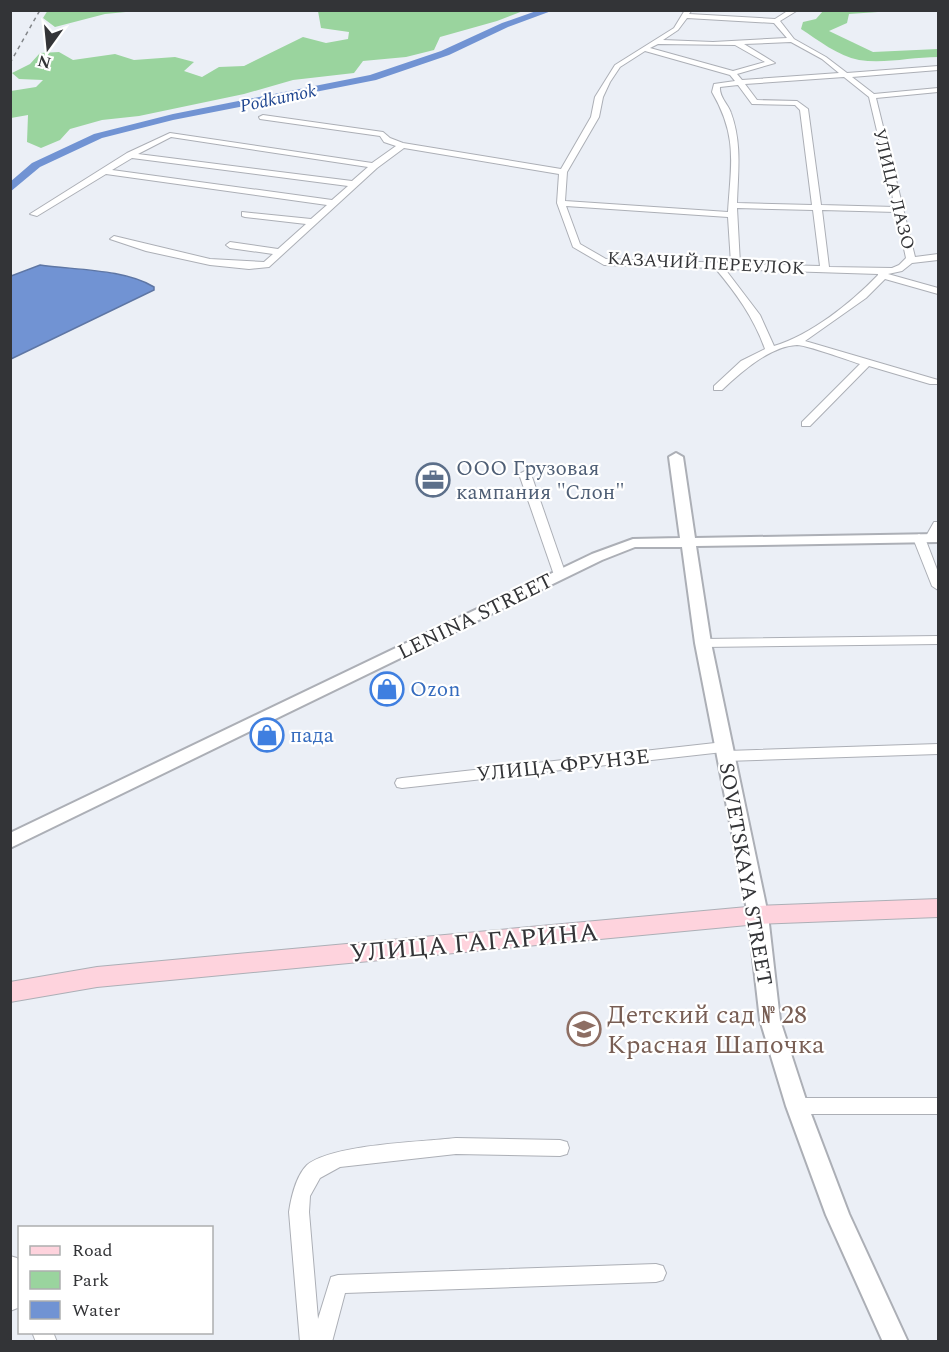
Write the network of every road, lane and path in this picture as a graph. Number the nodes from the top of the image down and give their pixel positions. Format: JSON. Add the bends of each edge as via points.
{"nodes":[{"id":1,"x":795,"y":10,"type":"edge"},
{"id":2,"x":688,"y":13,"type":"edge"},
{"id":3,"x":776,"y":21,"type":"junction"},
{"id":4,"x":792,"y":40,"type":"junction"},
{"id":5,"x":658,"y":42,"type":"junction"},
{"id":6,"x":737,"y":43,"type":"junction"},
{"id":7,"x":645,"y":49,"type":"junction"},
{"id":8,"x":939,"y":68,"type":"edge"},
{"id":9,"x":733,"y":73,"type":"junction"},
{"id":10,"x":846,"y":76,"type":"junction"},
{"id":11,"x":742,"y":83,"type":"junction"},
{"id":12,"x":939,"y":90,"type":"edge"},
{"id":13,"x":872,"y":96,"type":"junction"},
{"id":14,"x":263,"y":117,"type":"dead end"},
{"id":15,"x":402,"y":146,"type":"junction"},
{"id":16,"x":130,"y":155,"type":"junction"},
{"id":17,"x":374,"y":166,"type":"junction"},
{"id":18,"x":104,"y":171,"type":"junction"},
{"id":19,"x":563,"y":172,"type":"junction"},
{"id":20,"x":354,"y":184,"type":"junction"},
{"id":21,"x":333,"y":203,"type":"junction"},
{"id":22,"x":561,"y":203,"type":"junction"},
{"id":23,"x":733,"y":205,"type":"junction"},
{"id":24,"x":819,"y":207,"type":"junction"},
{"id":25,"x":899,"y":210,"type":"junction"},
{"id":26,"x":34,"y":214,"type":"dead end"},
{"id":27,"x":245,"y":214,"type":"dead end"},
{"id":28,"x":732,"y":215,"type":"junction"},
{"id":29,"x":314,"y":222,"type":"junction"},
{"id":30,"x":114,"y":239,"type":"dead end"},
{"id":31,"x":230,"y":245,"type":"dead end"},
{"id":32,"x":282,"y":252,"type":"junction"},
{"id":33,"x":939,"y":257,"type":"edge"},
{"id":34,"x":910,"y":261,"type":"junction"},
{"id":35,"x":717,"y":265,"type":"junction"},
{"id":36,"x":736,"y":265,"type":"junction"},
{"id":37,"x":825,"y":269,"type":"junction"},
{"id":38,"x":883,"y":273,"type":"junction"},
{"id":39,"x":939,"y":291,"type":"edge"},
{"id":40,"x":797,"y":342,"type":"junction"},
{"id":41,"x":770,"y":350,"type":"junction"},
{"id":42,"x":867,"y":362,"type":"junction"},
{"id":43,"x":934,"y":382,"type":"dead end"},
{"id":44,"x":718,"y":388,"type":"dead end"},
{"id":45,"x":806,"y":424,"type":"dead end"},
{"id":46,"x":676,"y":457,"type":"dead end"},
{"id":47,"x":525,"y":474,"type":"dead end"},
{"id":48,"x":932,"y":535,"type":"edge"},
{"id":49,"x":688,"y":542,"type":"junction"},
{"id":50,"x":560,"y":575,"type":"junction"},
{"id":51,"x":939,"y":586,"type":"edge"},
{"id":52,"x":939,"y":640,"type":"edge"},
{"id":53,"x":703,"y":643,"type":"junction"},
{"id":54,"x":939,"y":749,"type":"edge"},
{"id":55,"x":725,"y":752,"type":"junction"},
{"id":56,"x":402,"y":783,"type":"dead end"},
{"id":57,"x":10,"y":841,"type":"edge"},
{"id":58,"x":939,"y":908,"type":"edge"},
{"id":59,"x":758,"y":915,"type":"junction"},
{"id":60,"x":10,"y":992,"type":"edge"},
{"id":61,"x":797,"y":1106,"type":"junction"},
{"id":62,"x":939,"y":1106,"type":"edge"},
{"id":63,"x":560,"y":1148,"type":"dead end"},
{"id":64,"x":10,"y":1265,"type":"edge"},
{"id":65,"x":656,"y":1273,"type":"dead end"},
{"id":66,"x":18,"y":1283,"type":"edge"},
{"id":67,"x":310,"y":1341,"type":"edge"},
{"id":68,"x":322,"y":1341,"type":"edge"},
{"id":69,"x":896,"y":1341,"type":"edge"}],
"edges":[{"from":1,"to":3,"type":"street"},
{"from":2,"to":3,"type":"street"},
{"from":2,"to":5,"type":"street","via":[[676,29]]},
{"from":3,"to":4,"type":"street"},
{"from":4,"to":6,"type":"street"},
{"from":4,"to":10,"type":"street"},
{"from":5,"to":6,"type":"street"},
{"from":5,"to":7,"type":"street"},
{"from":6,"to":9,"type":"street","via":[[771,63]]},
{"from":7,"to":9,"type":"street"},
{"from":7,"to":19,"type":"street","via":[[617,66],[606,82],[595,117]]},
{"from":8,"to":10,"type":"street"},
{"from":9,"to":11,"type":"street"},
{"from":10,"to":11,"type":"street"},
{"from":10,"to":13,"type":"street"},
{"from":11,"to":23,"type":"street","via":[[717,86],[716,92],[727,111],[736,143]]},
{"from":11,"to":24,"type":"street","via":[[755,102],[797,103],[804,109]]},
{"from":12,"to":13,"type":"street"},
{"from":13,"to":25,"type":"street","name":"УЛИЦА ЛАЗО"},
{"from":14,"to":15,"type":"street","via":[[383,135]]},
{"from":15,"to":17,"type":"street"},
{"from":15,"to":19,"type":"street"},
{"from":16,"to":17,"type":"street","via":[[170,135]]},
{"from":16,"to":18,"type":"street"},
{"from":16,"to":20,"type":"street"},
{"from":17,"to":20,"type":"street"},
{"from":18,"to":21,"type":"street"},
{"from":18,"to":26,"type":"street"},
{"from":19,"to":22,"type":"street"},
{"from":20,"to":21,"type":"street"},
{"from":21,"to":29,"type":"street"},
{"from":22,"to":28,"type":"street"},
{"from":22,"to":35,"type":"street","name":"КАЗАЧИЙ ПЕРЕУЛОК","via":[[576,245],[604,262]]},
{"from":23,"to":24,"type":"street"},
{"from":23,"to":28,"type":"street"},
{"from":24,"to":25,"type":"street"},
{"from":24,"to":37,"type":"street"},
{"from":25,"to":34,"type":"street","name":"УЛИЦА ЛАЗО"},
{"from":27,"to":29,"type":"street"},
{"from":28,"to":36,"type":"street"},
{"from":29,"to":32,"type":"street"},
{"from":30,"to":32,"type":"street","via":[[168,254],[250,267],[266,265]]},
{"from":31,"to":32,"type":"street"},
{"from":33,"to":34,"type":"street"},
{"from":34,"to":38,"type":"street","name":"УЛИЦА ЛАЗО","via":[[897,271]]},
{"from":35,"to":36,"type":"street","name":"КАЗАЧИЙ ПЕРЕУЛОК"},
{"from":35,"to":41,"type":"street","via":[[752,307]]},
{"from":36,"to":37,"type":"street","name":"КАЗАЧИЙ ПЕРЕУЛОК"},
{"from":37,"to":38,"type":"street","name":"КАЗАЧИЙ ПЕРЕУЛОК"},
{"from":38,"to":39,"type":"street","name":"КАЗАЧИЙ ПЕРЕУЛОК"},
{"from":38,"to":40,"type":"street","name":"УЛИЦА ЛАЗО","via":[[863,296]]},
{"from":40,"to":41,"type":"street","name":"УЛИЦА ЛАЗО"},
{"from":40,"to":42,"type":"street"},
{"from":41,"to":44,"type":"street","name":"УЛИЦА ЛАЗО","via":[[745,363]]},
{"from":42,"to":43,"type":"street"},
{"from":42,"to":45,"type":"street"},
{"from":46,"to":49,"type":"street","name":"SOVETSKAYA STREET"},
{"from":47,"to":50,"type":"street"},
{"from":48,"to":49,"type":"street","name":"LENINA STREET"},
{"from":48,"to":51,"type":"street"},
{"from":49,"to":50,"type":"street","name":"LENINA STREET","via":[[633,543]]},
{"from":49,"to":53,"type":"street","name":"SOVETSKAYA STREET"},
{"from":50,"to":57,"type":"street","name":"LENINA STREET"},
{"from":52,"to":53,"type":"street"},
{"from":53,"to":55,"type":"street","name":"SOVETSKAYA STREET"},
{"from":54,"to":55,"type":"street","name":"УЛИЦА ФРУНЗЕ"},
{"from":55,"to":56,"type":"street","name":"УЛИЦА ФРУНЗЕ"},
{"from":55,"to":59,"type":"street","name":"SOVETSKAYA STREET"},
{"from":58,"to":59,"type":"main road","name":"УЛИЦА ГАГАРИНА"},
{"from":59,"to":60,"type":"main road","name":"УЛИЦА ГАГАРИНА","via":[[97,977]]},
{"from":59,"to":61,"type":"street","name":"SOVETSKAYA STREET","via":[[770,1020]]},
{"from":61,"to":62,"type":"street"},
{"from":61,"to":69,"type":"street","name":"SOVETSKAYA STREET","via":[[838,1215]]},
{"from":63,"to":67,"type":"street","via":[[456,1146],[337,1159],[313,1172],[301,1195],[299,1212]]},
{"from":64,"to":66,"type":"street"},
{"from":65,"to":68,"type":"street","via":[[338,1284]]}]}
